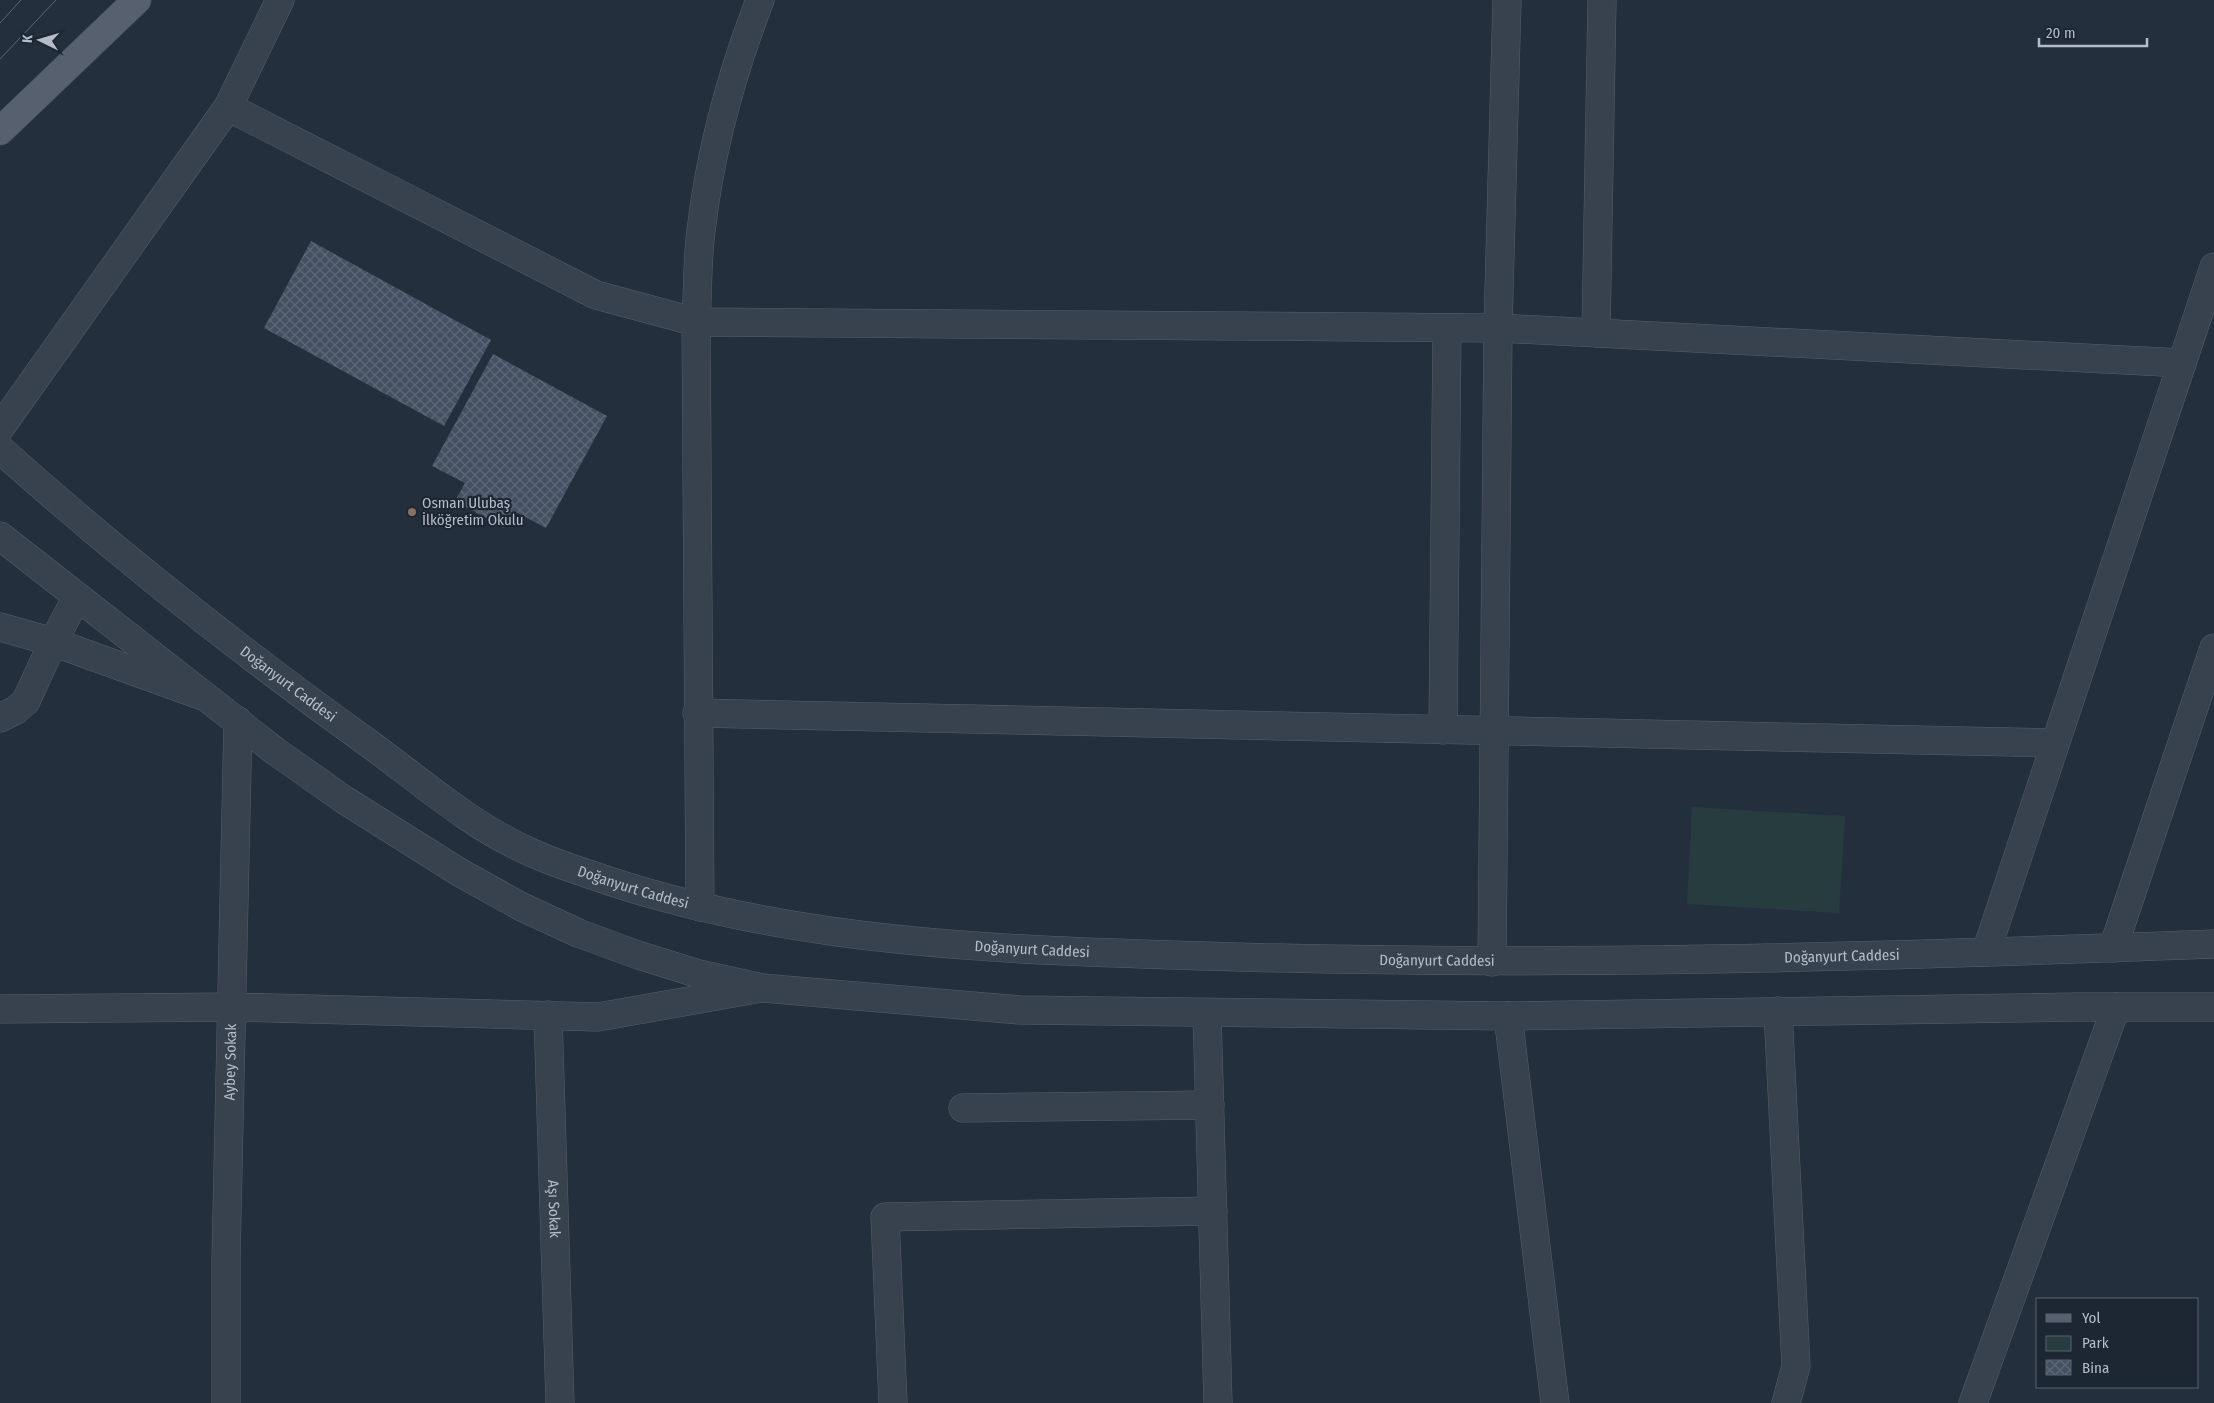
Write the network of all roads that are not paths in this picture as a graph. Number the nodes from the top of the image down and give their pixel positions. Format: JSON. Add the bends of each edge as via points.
{"nodes":[{"id":1,"x":137,"y":0,"type":"edge"},
{"id":2,"x":280,"y":0,"type":"edge"},
{"id":3,"x":760,"y":0,"type":"edge"},
{"id":4,"x":1506,"y":0,"type":"edge"},
{"id":5,"x":1602,"y":0,"type":"edge"},
{"id":6,"x":228,"y":107,"type":"junction"},
{"id":7,"x":0,"y":131,"type":"edge"},
{"id":8,"x":2214,"y":267,"type":"edge"},
{"id":9,"x":696,"y":322,"type":"junction"},
{"id":10,"x":1447,"y":328,"type":"junction"},
{"id":11,"x":1498,"y":328,"type":"junction"},
{"id":12,"x":1596,"y":333,"type":"junction"},
{"id":13,"x":2182,"y":363,"type":"junction"},
{"id":14,"x":0,"y":428,"type":"edge"},
{"id":15,"x":0,"y":449,"type":"edge"},
{"id":16,"x":0,"y":536,"type":"edge"},
{"id":17,"x":77,"y":597,"type":"junction"},
{"id":18,"x":0,"y":627,"type":"edge"},
{"id":19,"x":53,"y":642,"type":"junction"},
{"id":20,"x":2214,"y":648,"type":"edge"},
{"id":21,"x":2208,"y":684,"type":"edge"},
{"id":22,"x":209,"y":699,"type":"junction"},
{"id":23,"x":697,"y":713,"type":"junction"},
{"id":24,"x":0,"y":718,"type":"edge"},
{"id":25,"x":238,"y":721,"type":"junction"},
{"id":26,"x":1443,"y":730,"type":"junction"},
{"id":27,"x":1493,"y":732,"type":"junction"},
{"id":28,"x":2055,"y":743,"type":"junction"},
{"id":29,"x":700,"y":907,"type":"junction"},
{"id":30,"x":2214,"y":944,"type":"edge"},
{"id":31,"x":2114,"y":948,"type":"junction"},
{"id":32,"x":1986,"y":952,"type":"junction"},
{"id":33,"x":1492,"y":962,"type":"junction"},
{"id":34,"x":762,"y":988,"type":"junction"},
{"id":35,"x":232,"y":1007,"type":"junction"},
{"id":36,"x":2116,"y":1007,"type":"junction"},
{"id":37,"x":2214,"y":1007,"type":"edge"},
{"id":38,"x":0,"y":1009,"type":"edge"},
{"id":39,"x":1778,"y":1011,"type":"junction"},
{"id":40,"x":1207,"y":1013,"type":"junction"},
{"id":41,"x":548,"y":1015,"type":"junction"},
{"id":42,"x":1508,"y":1016,"type":"junction"},
{"id":43,"x":1210,"y":1105,"type":"junction"},
{"id":44,"x":963,"y":1108,"type":"dead end"},
{"id":45,"x":1213,"y":1211,"type":"junction"},
{"id":46,"x":226,"y":1403,"type":"edge"},
{"id":47,"x":560,"y":1403,"type":"edge"},
{"id":48,"x":893,"y":1403,"type":"edge"},
{"id":49,"x":1218,"y":1403,"type":"edge"},
{"id":50,"x":1555,"y":1403,"type":"edge"},
{"id":51,"x":1786,"y":1403,"type":"edge"},
{"id":52,"x":1973,"y":1403,"type":"edge"}],
"edges":[{"from":1,"to":7,"type":"main road"},
{"from":2,"to":6,"type":"street"},
{"from":3,"to":9,"type":"street","via":[[726,98],[711,165],[701,233]]},
{"from":4,"to":11,"type":"street"},
{"from":5,"to":12,"type":"street"},
{"from":6,"to":9,"type":"street","via":[[596,295]]},
{"from":6,"to":14,"type":"street"},
{"from":8,"to":13,"type":"street"},
{"from":9,"to":10,"type":"street"},
{"from":9,"to":23,"type":"street"},
{"from":10,"to":11,"type":"street"},
{"from":10,"to":26,"type":"street"},
{"from":11,"to":12,"type":"street"},
{"from":11,"to":27,"type":"street"},
{"from":12,"to":13,"type":"street"},
{"from":13,"to":28,"type":"street"},
{"from":15,"to":29,"type":"street","name":"Doğanyurt Caddesi","via":[[177,600],[485,829],[553,862]]},
{"from":16,"to":17,"type":"street"},
{"from":17,"to":19,"type":"street"},
{"from":17,"to":22,"type":"street"},
{"from":18,"to":19,"type":"street"},
{"from":19,"to":22,"type":"street"},
{"from":19,"to":24,"type":"street","via":[[26,701]]},
{"from":20,"to":21,"type":"street"},
{"from":21,"to":31,"type":"street"},
{"from":22,"to":25,"type":"street"},
{"from":23,"to":26,"type":"street"},
{"from":23,"to":29,"type":"street"},
{"from":25,"to":34,"type":"street","via":[[275,751],[368,815],[520,906],[638,955],[699,974]]},
{"from":25,"to":35,"type":"street","name":"Aybey Sokak"},
{"from":26,"to":27,"type":"street"},
{"from":27,"to":28,"type":"street"},
{"from":27,"to":33,"type":"street"},
{"from":28,"to":32,"type":"street"},
{"from":29,"to":33,"type":"street","name":"Doğanyurt Caddesi","via":[[779,924],[941,943],[1135,954]]},
{"from":30,"to":31,"type":"street","name":"Doğanyurt Caddesi"},
{"from":31,"to":32,"type":"street","name":"Doğanyurt Caddesi"},
{"from":32,"to":33,"type":"street","name":"Doğanyurt Caddesi"},
{"from":34,"to":40,"type":"street","via":[[1020,1010]]},
{"from":34,"to":41,"type":"street","via":[[598,1016]]},
{"from":35,"to":38,"type":"street"},
{"from":35,"to":41,"type":"street"},
{"from":35,"to":46,"type":"street","name":"Aybey Sokak"},
{"from":36,"to":37,"type":"street"},
{"from":36,"to":39,"type":"street"},
{"from":36,"to":52,"type":"street"},
{"from":39,"to":42,"type":"street"},
{"from":39,"to":51,"type":"street","via":[[1796,1366]]},
{"from":40,"to":42,"type":"street"},
{"from":40,"to":43,"type":"street"},
{"from":41,"to":47,"type":"street","name":"Aşı Sokak"},
{"from":42,"to":50,"type":"street"},
{"from":43,"to":44,"type":"street"},
{"from":43,"to":45,"type":"street"},
{"from":45,"to":48,"type":"street","via":[[885,1217]]},
{"from":45,"to":49,"type":"street"}]}
